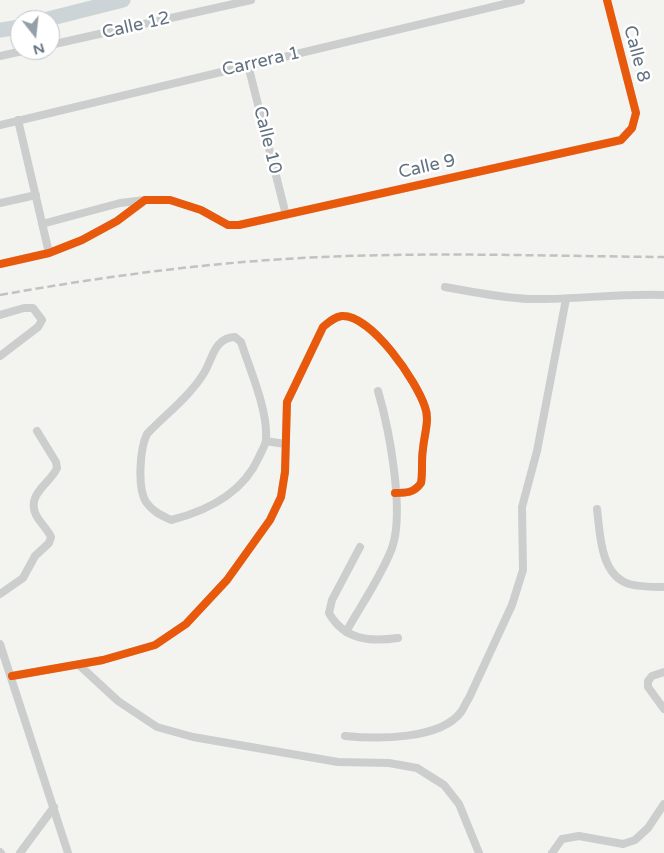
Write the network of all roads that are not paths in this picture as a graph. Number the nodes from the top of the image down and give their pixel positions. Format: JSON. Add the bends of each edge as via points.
{"nodes":[{"id":1,"x":251,"y":0,"type":"edge"},
{"id":2,"x":521,"y":0,"type":"edge"},
{"id":3,"x":607,"y":0,"type":"edge"},
{"id":4,"x":60,"y":43,"type":"edge"},
{"id":5,"x":248,"y":65,"type":"junction"},
{"id":6,"x":18,"y":120,"type":"junction"},
{"id":7,"x":0,"y":125,"type":"edge"},
{"id":8,"x":621,"y":140,"type":"joint"},
{"id":9,"x":36,"y":195,"type":"junction"},
{"id":10,"x":145,"y":200,"type":"junction"},
{"id":11,"x":0,"y":203,"type":"edge"},
{"id":12,"x":286,"y":215,"type":"junction"},
{"id":13,"x":42,"y":224,"type":"junction"},
{"id":14,"x":50,"y":253,"type":"junction"},
{"id":15,"x":0,"y":264,"type":"edge"},
{"id":16,"x":445,"y":287,"type":"dead end"},
{"id":17,"x":664,"y":295,"type":"edge"},
{"id":18,"x":566,"y":299,"type":"junction"},
{"id":19,"x":0,"y":315,"type":"edge"},
{"id":20,"x":0,"y":356,"type":"edge"},
{"id":21,"x":378,"y":390,"type":"dead end"},
{"id":22,"x":37,"y":431,"type":"dead end"},
{"id":23,"x":266,"y":440,"type":"junction"},
{"id":24,"x":285,"y":444,"type":"junction"},
{"id":25,"x":395,"y":493,"type":"junction"},
{"id":26,"x":598,"y":509,"type":"dead end"},
{"id":27,"x":360,"y":547,"type":"dead end"},
{"id":28,"x":664,"y":587,"type":"edge"},
{"id":29,"x":0,"y":594,"type":"edge"},
{"id":30,"x":346,"y":632,"type":"junction"},
{"id":31,"x":398,"y":638,"type":"dead end"},
{"id":32,"x":0,"y":644,"type":"edge"},
{"id":33,"x":79,"y":665,"type":"junction"},
{"id":34,"x":664,"y":672,"type":"edge"},
{"id":35,"x":12,"y":676,"type":"junction"},
{"id":36,"x":664,"y":709,"type":"edge"},
{"id":37,"x":345,"y":736,"type":"dead end"},
{"id":38,"x":664,"y":804,"type":"edge"},
{"id":39,"x":54,"y":807,"type":"junction"},
{"id":40,"x":20,"y":853,"type":"edge"},
{"id":41,"x":68,"y":853,"type":"edge"},
{"id":42,"x":479,"y":853,"type":"edge"},
{"id":43,"x":552,"y":853,"type":"edge"}],
"edges":[{"from":1,"to":4,"type":"street","name":"Calle 12"},
{"from":2,"to":5,"type":"street","name":"Carrera 1"},
{"from":3,"to":8,"type":"street","name":"Calle 8","via":[[636,113],[632,128]]},
{"from":5,"to":6,"type":"street","name":"Carrera 1"},
{"from":5,"to":12,"type":"street","name":"Calle 10"},
{"from":6,"to":7,"type":"street","name":"Carrera 1"},
{"from":6,"to":9,"type":"street"},
{"from":8,"to":12,"type":"street","name":"Calle 9"},
{"from":9,"to":11,"type":"street"},
{"from":9,"to":13,"type":"street"},
{"from":10,"to":12,"type":"street","name":"Calle 9","via":[[170,200],[201,210],[228,225]]},
{"from":10,"to":13,"type":"street","via":[[120,203]]},
{"from":10,"to":14,"type":"street","via":[[99,230]]},
{"from":13,"to":14,"type":"street"},
{"from":14,"to":15,"type":"street"},
{"from":16,"to":18,"type":"street","via":[[503,297]]},
{"from":17,"to":18,"type":"street","via":[[625,294]]},
{"from":18,"to":37,"type":"street","via":[[538,451],[522,507],[523,570],[512,605],[469,698],[461,712],[436,728],[396,737]]},
{"from":19,"to":20,"type":"street","via":[[33,308],[42,320],[38,327]]},
{"from":21,"to":25,"type":"street","via":[[392,448]]},
{"from":22,"to":29,"type":"street","via":[[57,468],[33,503],[36,516],[51,537],[23,578]]},
{"from":23,"to":23,"type":"street","via":[[256,464],[237,489],[213,506],[171,520],[156,513],[145,500],[141,480],[142,444],[147,434],[203,375],[217,344],[227,338],[235,337],[241,342],[263,412]]},
{"from":23,"to":24,"type":"street"},
{"from":24,"to":25,"type":"street","via":[[287,402],[323,328],[332,319],[353,318],[395,353],[426,407],[421,483],[409,493]]},
{"from":24,"to":33,"type":"street","via":[[281,497],[270,520],[220,587],[186,624],[155,645]]},
{"from":25,"to":30,"type":"street","via":[[396,528],[392,548]]},
{"from":26,"to":28,"type":"street","via":[[601,544],[608,565],[618,578],[629,584]]},
{"from":27,"to":30,"type":"street","via":[[330,607],[332,618]]},
{"from":30,"to":31,"type":"street","via":[[369,640]]},
{"from":32,"to":35,"type":"street"},
{"from":33,"to":35,"type":"street"},
{"from":33,"to":42,"type":"street","via":[[118,701],[157,727],[193,737],[338,762],[417,768],[444,786],[459,804]]},
{"from":34,"to":36,"type":"street","via":[[652,676],[648,687]]},
{"from":35,"to":39,"type":"street"},
{"from":38,"to":43,"type":"street","via":[[648,828],[635,840],[623,844],[579,836],[562,840]]},
{"from":39,"to":40,"type":"street"},
{"from":39,"to":41,"type":"street"}]}
